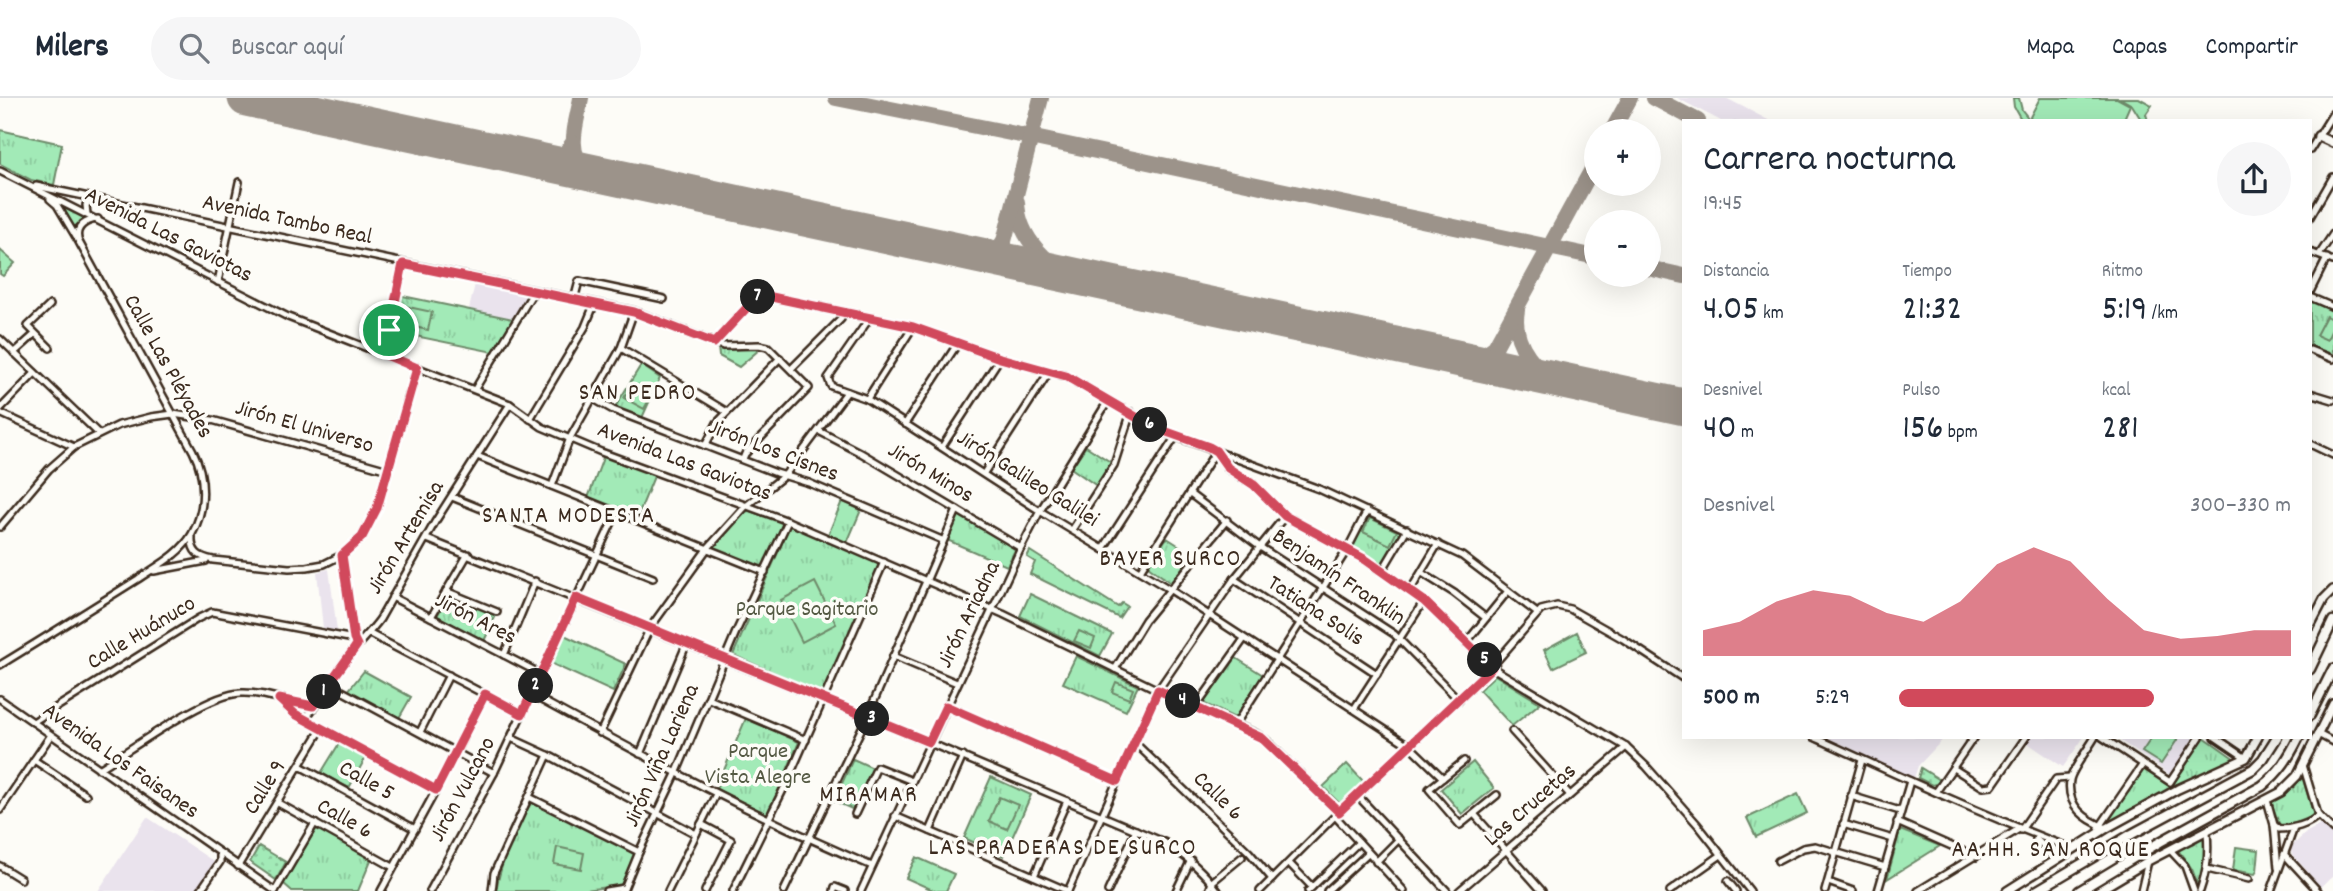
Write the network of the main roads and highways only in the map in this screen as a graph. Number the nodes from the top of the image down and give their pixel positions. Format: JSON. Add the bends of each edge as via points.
{"nodes":[{"id":1,"x":2318,"y":136,"type":"road end"},
{"id":2,"x":2333,"y":143,"type":"edge"},
{"id":3,"x":2333,"y":590,"type":"edge"},
{"id":4,"x":2333,"y":621,"type":"edge"},
{"id":5,"x":2312,"y":622,"type":"edge"},
{"id":6,"x":2312,"y":665,"type":"edge"},
{"id":7,"x":2333,"y":669,"type":"edge"},
{"id":8,"x":2333,"y":704,"type":"edge"},
{"id":9,"x":2312,"y":711,"type":"edge"},
{"id":10,"x":2257,"y":739,"type":"edge"},
{"id":11,"x":2276,"y":739,"type":"edge"},
{"id":12,"x":2298,"y":739,"type":"edge"},
{"id":13,"x":2007,"y":891,"type":"edge"},
{"id":14,"x":2036,"y":891,"type":"edge"},
{"id":15,"x":2079,"y":891,"type":"edge"},
{"id":16,"x":2098,"y":891,"type":"edge"}],
"edges":[{"from":1,"to":2,"type":"main road"},
{"from":3,"to":5,"type":"main road"},
{"from":4,"to":6,"type":"highway"},
{"from":7,"to":9,"type":"highway"},
{"from":8,"to":16,"type":"main road","via":[[2290,785]]},
{"from":10,"to":13,"type":"main road","via":[[2246,758],[2104,827]]},
{"from":11,"to":14,"type":"highway","via":[[2253,769]]},
{"from":12,"to":15,"type":"highway","via":[[2276,775],[2262,786]]}]}
